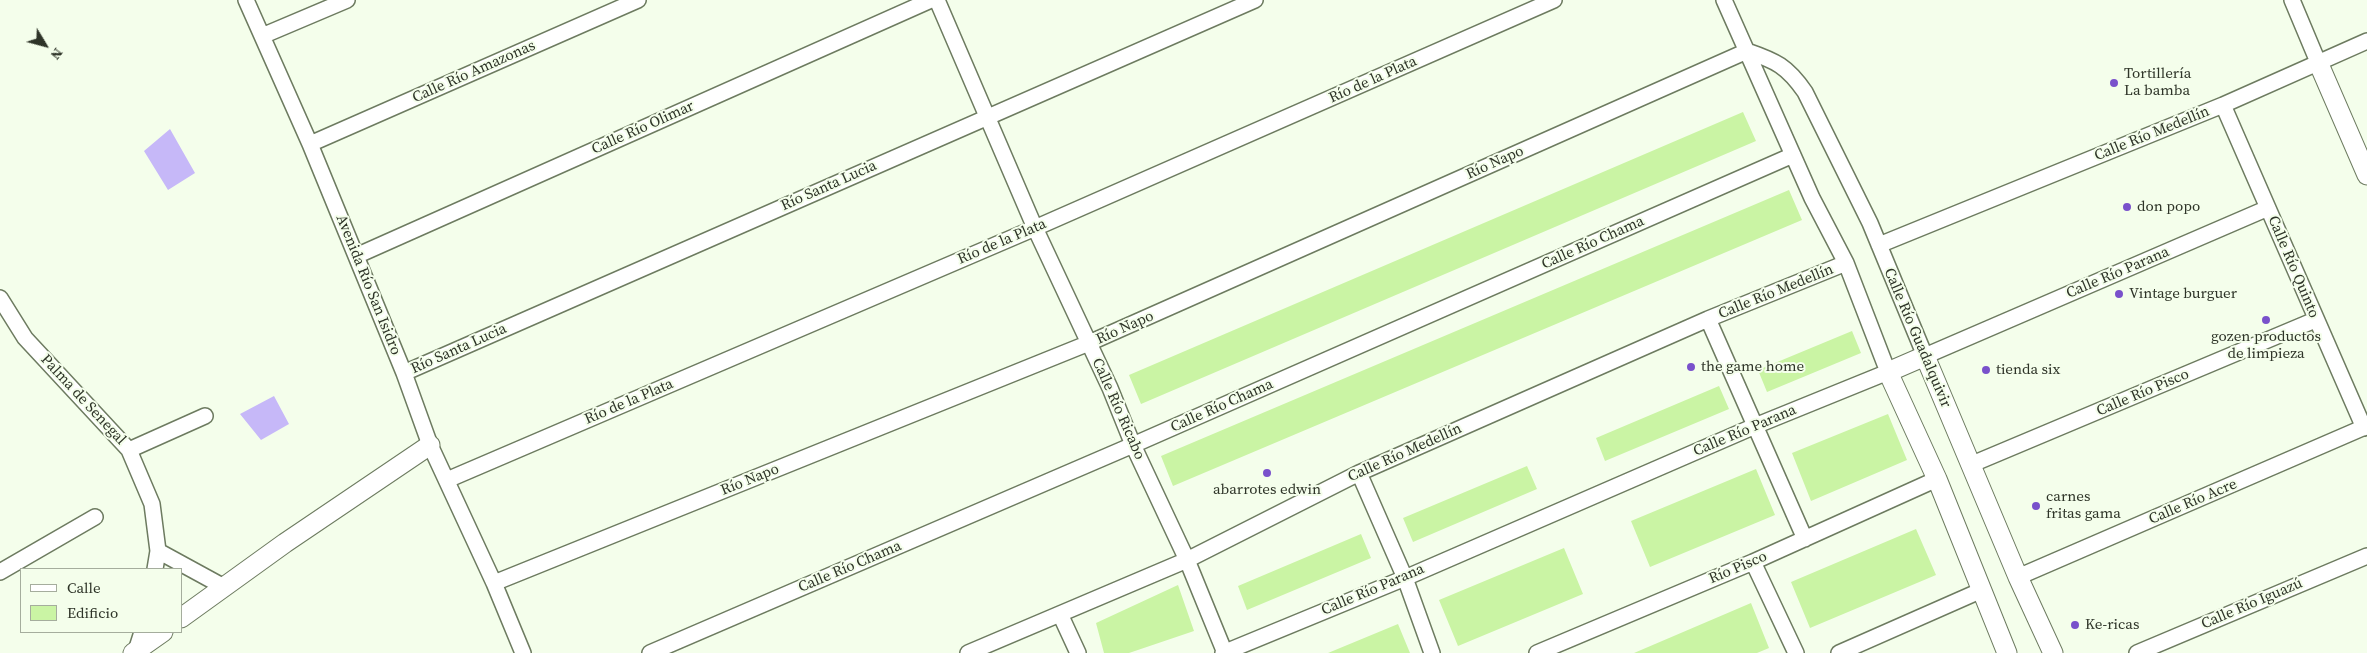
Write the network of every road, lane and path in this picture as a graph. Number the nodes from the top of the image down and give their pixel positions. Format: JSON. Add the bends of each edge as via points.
{"nodes":[{"id":1,"x":246,"y":0,"type":"edge"},
{"id":2,"x":347,"y":0,"type":"edge"},
{"id":3,"x":638,"y":0,"type":"edge"},
{"id":4,"x":931,"y":0,"type":"edge"},
{"id":5,"x":938,"y":0,"type":"edge"},
{"id":6,"x":1255,"y":0,"type":"edge"},
{"id":7,"x":1554,"y":0,"type":"edge"},
{"id":8,"x":1724,"y":0,"type":"edge"},
{"id":9,"x":2292,"y":0,"type":"edge"},
{"id":10,"x":262,"y":36,"type":"junction"},
{"id":11,"x":2367,"y":41,"type":"edge"},
{"id":12,"x":1747,"y":51,"type":"junction"},
{"id":13,"x":2318,"y":62,"type":"junction"},
{"id":14,"x":2223,"y":105,"type":"junction"},
{"id":15,"x":987,"y":116,"type":"junction"},
{"id":16,"x":310,"y":144,"type":"junction"},
{"id":17,"x":1792,"y":155,"type":"junction"},
{"id":18,"x":2367,"y":175,"type":"edge"},
{"id":19,"x":2268,"y":208,"type":"junction"},
{"id":20,"x":1035,"y":228,"type":"junction"},
{"id":21,"x":1879,"y":245,"type":"junction"},
{"id":22,"x":356,"y":256,"type":"junction"},
{"id":23,"x":1846,"y":264,"type":"junction"},
{"id":24,"x":0,"y":298,"type":"edge"},
{"id":25,"x":1708,"y":319,"type":"junction"},
{"id":26,"x":2315,"y":320,"type":"junction"},
{"id":27,"x":1089,"y":343,"type":"junction"},
{"id":28,"x":1925,"y":356,"type":"junction"},
{"id":29,"x":1888,"y":372,"type":"junction"},
{"id":30,"x":404,"y":373,"type":"junction"},
{"id":31,"x":205,"y":416,"type":"dead end"},
{"id":32,"x":1755,"y":426,"type":"junction"},
{"id":33,"x":2365,"y":427,"type":"edge"},
{"id":34,"x":430,"y":445,"type":"junction"},
{"id":35,"x":1133,"y":445,"type":"junction"},
{"id":36,"x":129,"y":450,"type":"junction"},
{"id":37,"x":1970,"y":465,"type":"junction"},
{"id":38,"x":1359,"y":472,"type":"junction"},
{"id":39,"x":1937,"y":479,"type":"junction"},
{"id":40,"x":447,"y":480,"type":"junction"},
{"id":41,"x":95,"y":516,"type":"dead end"},
{"id":42,"x":1805,"y":539,"type":"junction"},
{"id":43,"x":158,"y":551,"type":"junction"},
{"id":44,"x":2367,"y":556,"type":"edge"},
{"id":45,"x":1187,"y":560,"type":"junction"},
{"id":46,"x":1753,"y":562,"type":"junction"},
{"id":47,"x":155,"y":568,"type":"edge"},
{"id":48,"x":0,"y":572,"type":"edge"},
{"id":49,"x":2018,"y":577,"type":"junction"},
{"id":50,"x":1404,"y":578,"type":"junction"},
{"id":51,"x":494,"y":583,"type":"junction"},
{"id":52,"x":224,"y":587,"type":"junction"},
{"id":53,"x":1982,"y":590,"type":"junction"},
{"id":54,"x":1060,"y":614,"type":"junction"},
{"id":55,"x":182,"y":617,"type":"edge"},
{"id":56,"x":142,"y":633,"type":"edge"},
{"id":57,"x":161,"y":633,"type":"edge"},
{"id":58,"x":134,"y":652,"type":"edge"},
{"id":59,"x":523,"y":653,"type":"edge"},
{"id":60,"x":650,"y":653,"type":"edge"},
{"id":61,"x":968,"y":653,"type":"edge"},
{"id":62,"x":1078,"y":653,"type":"edge"},
{"id":63,"x":1224,"y":653,"type":"edge"},
{"id":64,"x":1432,"y":653,"type":"edge"},
{"id":65,"x":1537,"y":653,"type":"edge"},
{"id":66,"x":1796,"y":653,"type":"edge"},
{"id":67,"x":1839,"y":653,"type":"edge"},
{"id":68,"x":2008,"y":653,"type":"edge"},
{"id":69,"x":2053,"y":653,"type":"edge"},
{"id":70,"x":2138,"y":653,"type":"edge"}],
"edges":[{"from":1,"to":10,"type":"street","name":"Avenida Río San Isidro"},
{"from":2,"to":10,"type":"street"},
{"from":3,"to":16,"type":"street","name":"Calle Río Amazonas"},
{"from":4,"to":22,"type":"street","name":"Calle Río Olimar"},
{"from":5,"to":15,"type":"street","name":"Calle Río Ricabo"},
{"from":6,"to":15,"type":"street","name":"Río Santa Lucia"},
{"from":7,"to":20,"type":"street","name":"Río de la Plata"},
{"from":8,"to":12,"type":"street"},
{"from":9,"to":13,"type":"street"},
{"from":10,"to":16,"type":"street","name":"Avenida Río San Isidro"},
{"from":11,"to":13,"type":"street","name":"Calle Río Medellín"},
{"from":12,"to":17,"type":"street"},
{"from":12,"to":21,"type":"street","name":"Calle Río Guadalquivir","via":[[1777,62],[1805,92]]},
{"from":12,"to":27,"type":"street","name":"Río Napo"},
{"from":13,"to":14,"type":"street","name":"Calle Río Medellín"},
{"from":13,"to":18,"type":"street"},
{"from":14,"to":19,"type":"street","name":"Calle Río Quinto"},
{"from":14,"to":21,"type":"street","name":"Calle Río Medellín"},
{"from":15,"to":20,"type":"street","name":"Calle Río Ricabo"},
{"from":15,"to":30,"type":"street","name":"Río Santa Lucia"},
{"from":16,"to":22,"type":"street","name":"Avenida Río San Isidro"},
{"from":17,"to":23,"type":"street"},
{"from":17,"to":35,"type":"street","name":"Calle Río Chama"},
{"from":19,"to":26,"type":"street","name":"Calle Río Quinto"},
{"from":19,"to":28,"type":"street","name":"Calle Río Parana"},
{"from":20,"to":27,"type":"street","name":"Calle Río Ricabo"},
{"from":20,"to":40,"type":"street","name":"Río de la Plata"},
{"from":21,"to":28,"type":"street","name":"Calle Río Guadalquivir"},
{"from":22,"to":30,"type":"street","name":"Avenida Río San Isidro"},
{"from":23,"to":25,"type":"street","name":"Calle Río Medellín"},
{"from":23,"to":29,"type":"street"},
{"from":24,"to":36,"type":"street","name":"Palma de Senegal","via":[[25,338]]},
{"from":25,"to":32,"type":"street"},
{"from":25,"to":38,"type":"street","name":"Calle Río Medellín"},
{"from":26,"to":33,"type":"street","name":"Calle Río Quinto"},
{"from":26,"to":37,"type":"street","name":"Calle Río Pisco"},
{"from":27,"to":35,"type":"street","name":"Calle Río Ricabo"},
{"from":27,"to":51,"type":"street","name":"Río Napo"},
{"from":28,"to":29,"type":"street","name":"Calle Río Parana"},
{"from":28,"to":37,"type":"street","name":"Calle Río Guadalquivir"},
{"from":29,"to":32,"type":"street","name":"Calle Río Parana"},
{"from":29,"to":39,"type":"street"},
{"from":30,"to":34,"type":"street","name":"Avenida Río San Isidro"},
{"from":31,"to":36,"type":"street"},
{"from":32,"to":42,"type":"street"},
{"from":32,"to":50,"type":"street","name":"Calle Río Parana"},
{"from":33,"to":49,"type":"street","name":"Calle Río Acre"},
{"from":34,"to":40,"type":"street","name":"Avenida Río San Isidro"},
{"from":34,"to":52,"type":"street"},
{"from":35,"to":45,"type":"street","name":"Calle Río Ricabo"},
{"from":35,"to":60,"type":"street","name":"Calle Río Chama"},
{"from":36,"to":43,"type":"street","name":"Palma de Senegal","via":[[152,504]]},
{"from":37,"to":49,"type":"street","name":"Calle Río Guadalquivir"},
{"from":38,"to":45,"type":"street","name":"Calle Río Medellín"},
{"from":38,"to":50,"type":"street"},
{"from":39,"to":42,"type":"street","name":"Río Pisco"},
{"from":39,"to":53,"type":"street"},
{"from":40,"to":51,"type":"street","name":"Avenida Río San Isidro"},
{"from":41,"to":48,"type":"street"},
{"from":42,"to":46,"type":"street","name":"Río Pisco"},
{"from":43,"to":47,"type":"street","name":"Palma de Senegal"},
{"from":43,"to":52,"type":"street"},
{"from":44,"to":70,"type":"street","name":"Calle Río Iguazú"},
{"from":45,"to":54,"type":"street","name":"Calle Río Medellín"},
{"from":45,"to":63,"type":"street","name":"Calle Río Ricabo"},
{"from":46,"to":65,"type":"street","name":"Río Pisco"},
{"from":46,"to":66,"type":"street"},
{"from":49,"to":69,"type":"street","name":"Calle Río Guadalquivir"},
{"from":50,"to":63,"type":"street","name":"Calle Río Parana"},
{"from":50,"to":64,"type":"street"},
{"from":51,"to":59,"type":"street","name":"Avenida Río San Isidro"},
{"from":52,"to":55,"type":"street"},
{"from":53,"to":67,"type":"street"},
{"from":53,"to":68,"type":"street"},
{"from":54,"to":61,"type":"street","name":"Calle Río Medellín"},
{"from":54,"to":62,"type":"street"},
{"from":56,"to":58,"type":"street"},
{"from":57,"to":58,"type":"street"}]}
